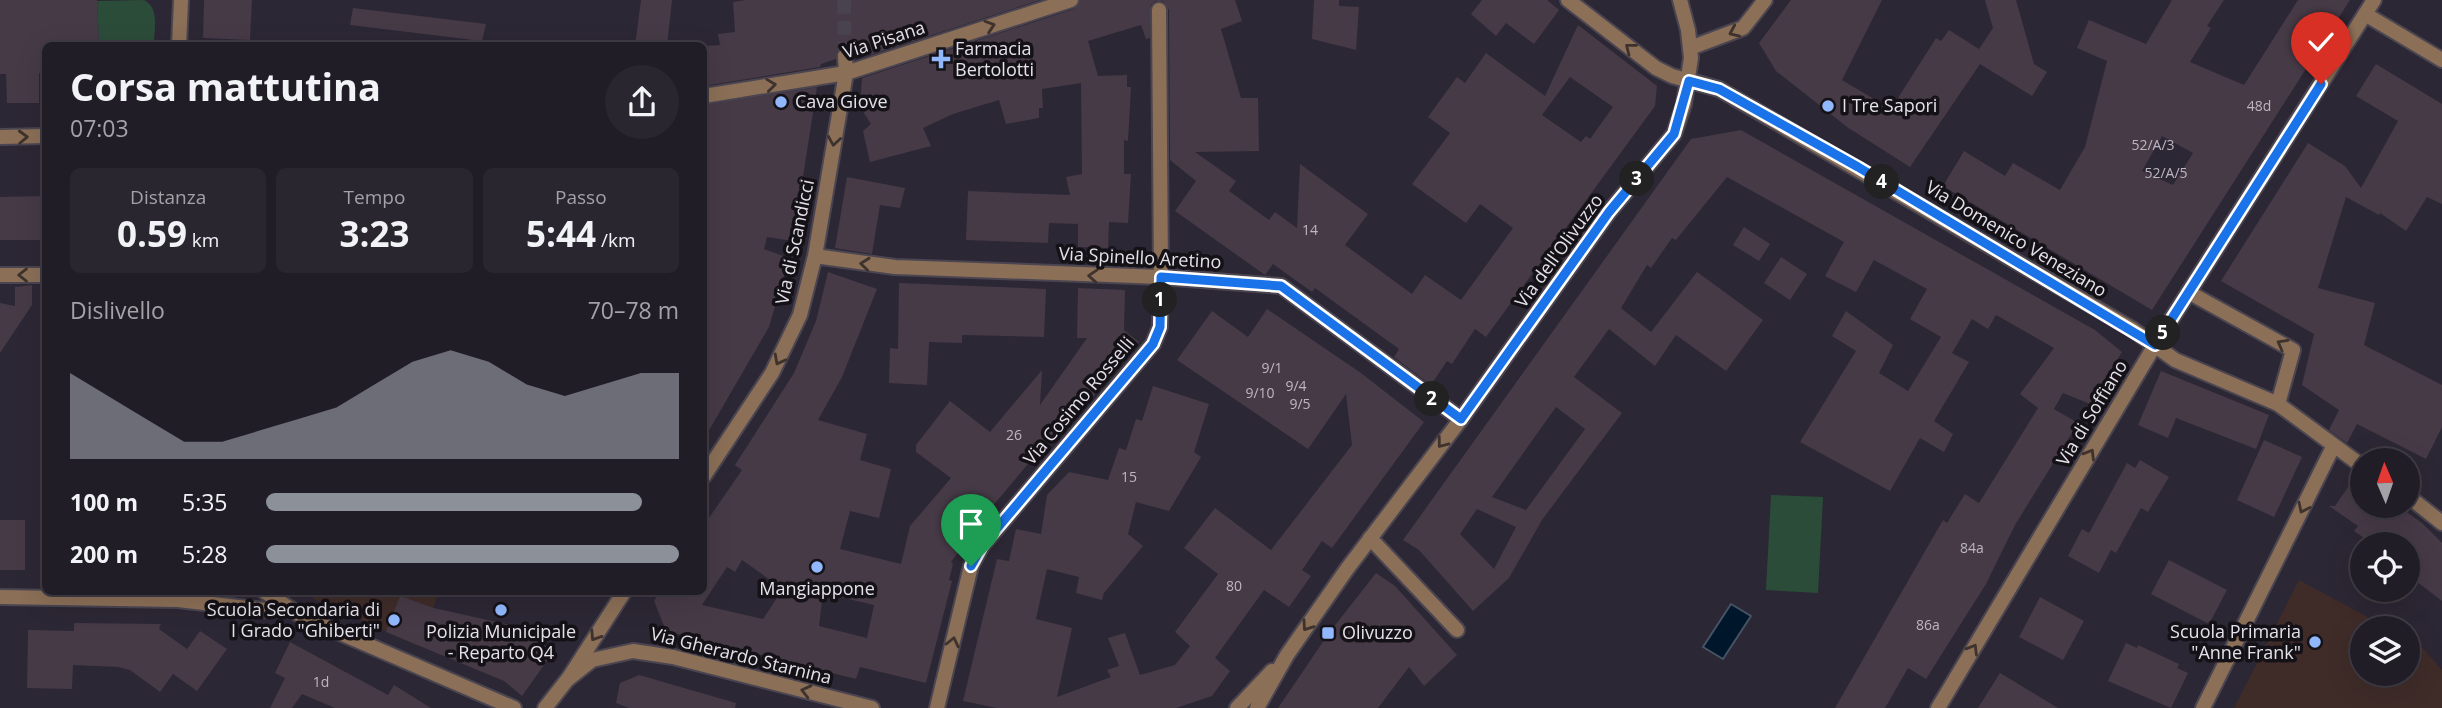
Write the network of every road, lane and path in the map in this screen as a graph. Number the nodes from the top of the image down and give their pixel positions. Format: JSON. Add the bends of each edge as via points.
{"nodes":[{"id":1,"x":181,"y":0,"type":"edge"},
{"id":2,"x":1071,"y":0,"type":"edge"},
{"id":3,"x":1568,"y":0,"type":"edge"},
{"id":4,"x":1680,"y":0,"type":"edge"},
{"id":5,"x":1765,"y":0,"type":"edge"},
{"id":6,"x":2374,"y":0,"type":"edge"},
{"id":7,"x":1159,"y":5,"type":"edge"},
{"id":8,"x":2365,"y":15,"type":"junction"},
{"id":9,"x":179,"y":42,"type":"edge"},
{"id":10,"x":1690,"y":48,"type":"junction"},
{"id":11,"x":845,"y":57,"type":"tunnel mouth"},
{"id":12,"x":2442,"y":60,"type":"edge"},
{"id":13,"x":845,"y":74,"type":"junction"},
{"id":14,"x":1689,"y":81,"type":"junction"},
{"id":15,"x":707,"y":96,"type":"edge"},
{"id":16,"x":42,"y":136,"type":"edge"},
{"id":17,"x":0,"y":137,"type":"edge"},
{"id":18,"x":815,"y":256,"type":"junction"},
{"id":19,"x":0,"y":275,"type":"edge"},
{"id":20,"x":42,"y":275,"type":"edge"},
{"id":21,"x":1161,"y":277,"type":"junction"},
{"id":22,"x":2190,"y":293,"type":"junction"},
{"id":23,"x":2155,"y":345,"type":"junction"},
{"id":24,"x":2278,"y":404,"type":"junction"},
{"id":25,"x":1461,"y":419,"type":"junction"},
{"id":26,"x":2333,"y":447,"type":"junction"},
{"id":27,"x":2350,"y":458,"type":"edge"},
{"id":28,"x":707,"y":472,"type":"edge"},
{"id":29,"x":2420,"y":506,"type":"edge"},
{"id":30,"x":2442,"y":523,"type":"edge"},
{"id":31,"x":1370,"y":538,"type":"junction"},
{"id":32,"x":190,"y":595,"type":"edge"},
{"id":33,"x":270,"y":595,"type":"edge"},
{"id":34,"x":622,"y":595,"type":"edge"},
{"id":35,"x":0,"y":597,"type":"edge"},
{"id":36,"x":178,"y":600,"type":"junction"},
{"id":37,"x":286,"y":606,"type":"junction"},
{"id":38,"x":1457,"y":631,"type":"dead end"},
{"id":39,"x":1287,"y":655,"type":"junction"},
{"id":40,"x":567,"y":680,"type":"junction"},
{"id":41,"x":514,"y":708,"type":"edge"},
{"id":42,"x":545,"y":708,"type":"edge"},
{"id":43,"x":872,"y":708,"type":"edge"},
{"id":44,"x":937,"y":708,"type":"edge"},
{"id":45,"x":1237,"y":708,"type":"edge"},
{"id":46,"x":1257,"y":708,"type":"edge"},
{"id":47,"x":1938,"y":708,"type":"edge"},
{"id":48,"x":2203,"y":708,"type":"edge"}],
"edges":[{"from":1,"to":9,"type":"street"},
{"from":13,"to":2,"type":"street","name":"Via Pisana","one_way":true},
{"from":14,"to":3,"type":"street","name":"Via Domenico Veneziano","one_way":true,"via":[[1656,68]]},
{"from":4,"to":10,"type":"street","name":"Via dell'Olivuzzo"},
{"from":5,"to":10,"type":"street","one_way":true,"via":[[1744,28]]},
{"from":6,"to":8,"type":"street","name":"Via di Soffiano"},
{"from":7,"to":21,"type":"street","name":"Via Cosimo Rosselli"},
{"from":8,"to":12,"type":"street"},
{"from":8,"to":22,"type":"street","name":"Via di Soffiano"},
{"from":10,"to":14,"type":"street","name":"Via dell'Olivuzzo"},
{"from":11,"to":13,"type":"street","name":"Via di Scandicci"},
{"from":15,"to":13,"type":"street","name":"Via Pisana","one_way":true},
{"from":13,"to":18,"type":"street","name":"Via di Scandicci","one_way":true},
{"from":14,"to":23,"type":"street","name":"Via Domenico Veneziano","via":[[1719,89],[1858,167]]},
{"from":14,"to":25,"type":"street","name":"Via dell'Olivuzzo","via":[[1674,134],[1609,212]]},
{"from":17,"to":16,"type":"street","one_way":true},
{"from":21,"to":18,"type":"street","name":"Via Spinello Aretino","one_way":true,"via":[[895,267]]},
{"from":18,"to":28,"type":"street","name":"Via di Scandicci","one_way":true,"via":[[800,315],[782,355]]},
{"from":20,"to":19,"type":"street","one_way":true},
{"from":21,"to":25,"type":"street","name":"Via Spinello Aretino","via":[[1281,286]]},
{"from":44,"to":21,"type":"street","name":"Via Cosimo Rosselli","one_way":true,"via":[[971,566],[982,546],[1153,344],[1160,327]]},
{"from":22,"to":23,"type":"street","name":"Via di Soffiano"},
{"from":24,"to":22,"type":"street","one_way":true,"via":[[2292,350]]},
{"from":23,"to":24,"type":"street","name":"Via Domenico Veneziano","via":[[2175,360]]},
{"from":47,"to":23,"type":"street","name":"Via di Soffiano","one_way":true},
{"from":24,"to":26,"type":"street","name":"Via Domenico Veneziano"},
{"from":25,"to":31,"type":"street","name":"Via dell'Olivuzzo","one_way":true},
{"from":26,"to":27,"type":"street","name":"Via Domenico Veneziano"},
{"from":26,"to":48,"type":"street","one_way":true},
{"from":29,"to":30,"type":"street"},
{"from":31,"to":38,"type":"street"},
{"from":31,"to":39,"type":"street","name":"Via dell'Olivuzzo","one_way":true},
{"from":32,"to":36,"type":"street"},
{"from":33,"to":37,"type":"street"},
{"from":34,"to":40,"type":"street","one_way":true},
{"from":35,"to":36,"type":"street"},
{"from":36,"to":37,"type":"street","via":[[264,610]]},
{"from":37,"to":41,"type":"street"},
{"from":39,"to":45,"type":"street","name":"Via dell'Olivuzzo"},
{"from":39,"to":46,"type":"street","name":"Via dell'Olivuzzo"},
{"from":40,"to":42,"type":"street"},
{"from":43,"to":40,"type":"street","name":"Via Gherardo Starnina","one_way":true,"via":[[645,651],[602,656]]}]}
